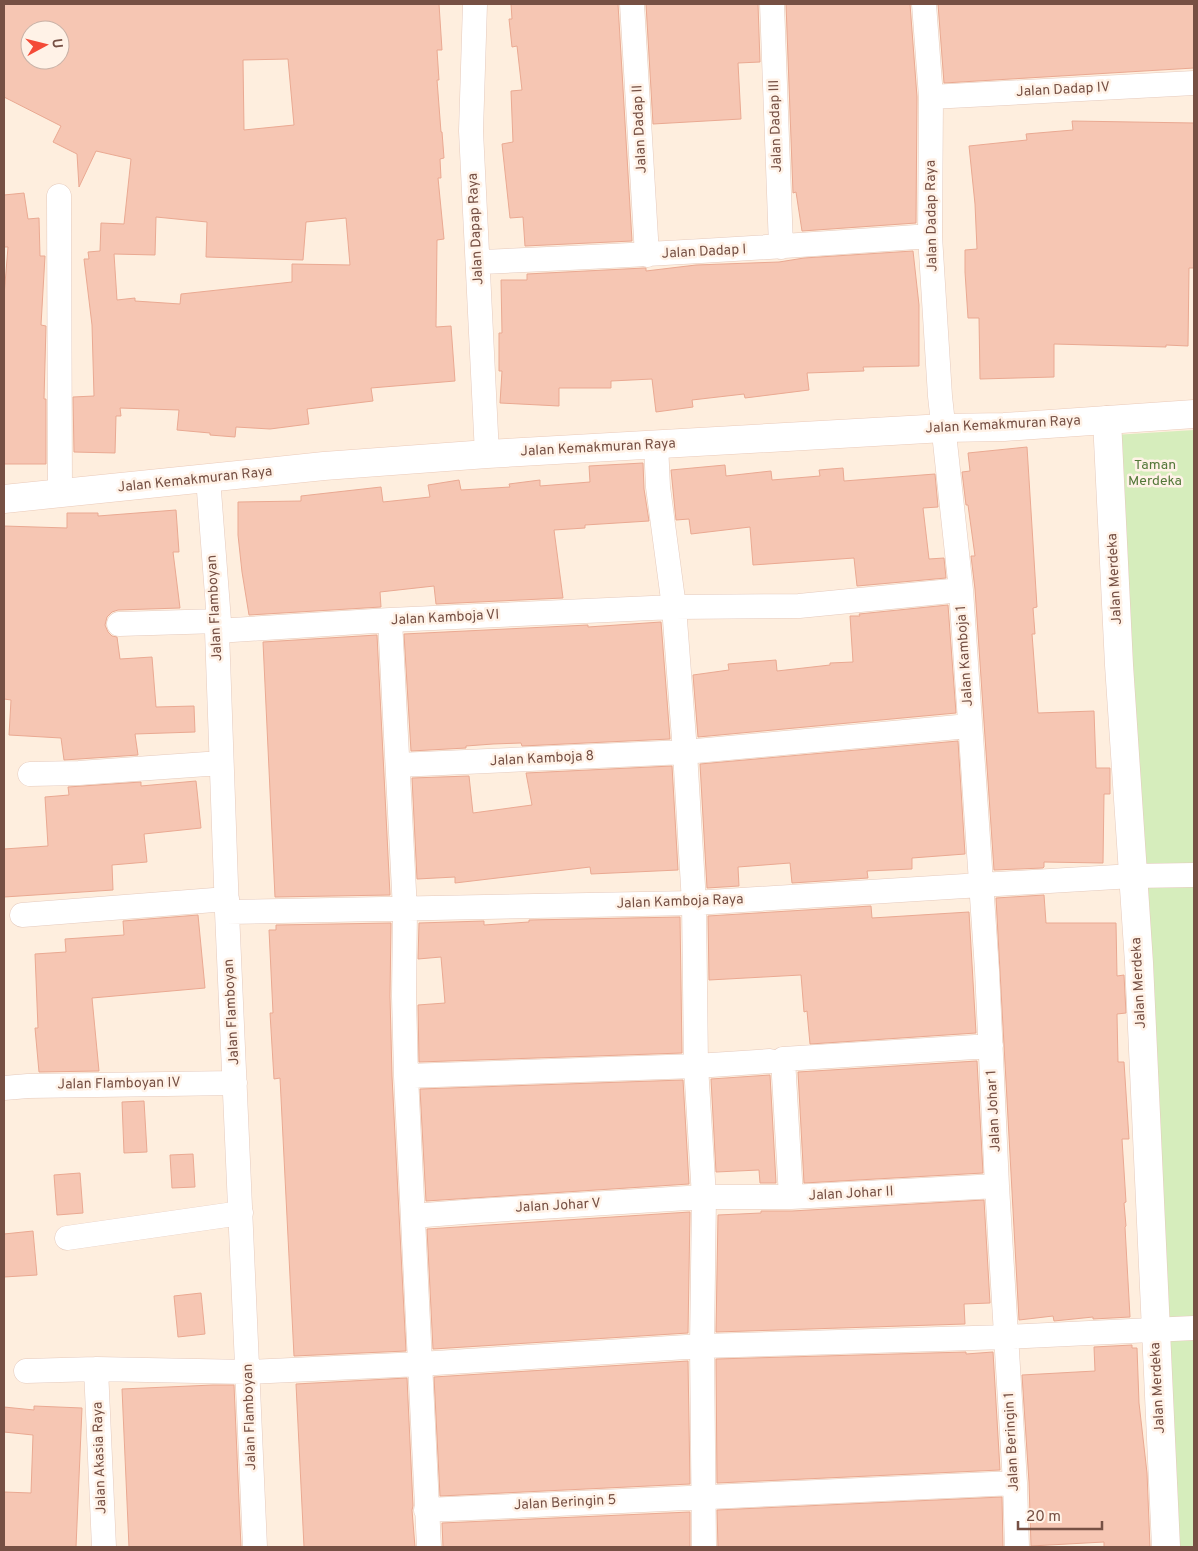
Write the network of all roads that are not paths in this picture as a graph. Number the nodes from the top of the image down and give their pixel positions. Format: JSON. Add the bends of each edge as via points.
{"nodes":[{"id":1,"x":475,"y":4,"type":"edge"},
{"id":2,"x":632,"y":4,"type":"edge"},
{"id":3,"x":772,"y":4,"type":"edge"},
{"id":4,"x":924,"y":4,"type":"edge"},
{"id":5,"x":1194,"y":83,"type":"edge"},
{"id":6,"x":931,"y":97,"type":"junction"},
{"id":7,"x":59,"y":196,"type":"dead end"},
{"id":8,"x":930,"y":236,"type":"junction"},
{"id":9,"x":781,"y":247,"type":"junction"},
{"id":10,"x":647,"y":255,"type":"junction"},
{"id":11,"x":478,"y":262,"type":"junction"},
{"id":12,"x":1194,"y":414,"type":"edge"},
{"id":13,"x":1107,"y":420,"type":"junction"},
{"id":14,"x":944,"y":428,"type":"junction"},
{"id":15,"x":656,"y":444,"type":"junction"},
{"id":16,"x":487,"y":454,"type":"junction"},
{"id":17,"x":208,"y":478,"type":"junction"},
{"id":18,"x":60,"y":494,"type":"junction"},
{"id":19,"x":4,"y":499,"type":"edge"},
{"id":20,"x":960,"y":590,"type":"junction"},
{"id":21,"x":674,"y":607,"type":"junction"},
{"id":22,"x":390,"y":620,"type":"junction"},
{"id":23,"x":119,"y":624,"type":"dead end"},
{"id":24,"x":218,"y":626,"type":"junction"},
{"id":25,"x":969,"y":726,"type":"junction"},
{"id":26,"x":685,"y":752,"type":"junction"},
{"id":27,"x":221,"y":763,"type":"junction"},
{"id":28,"x":398,"y":765,"type":"junction"},
{"id":29,"x":30,"y":774,"type":"dead end"},
{"id":30,"x":1194,"y":875,"type":"edge"},
{"id":31,"x":1133,"y":876,"type":"junction"},
{"id":32,"x":981,"y":885,"type":"junction"},
{"id":33,"x":694,"y":903,"type":"junction"},
{"id":34,"x":227,"y":906,"type":"junction"},
{"id":35,"x":405,"y":910,"type":"junction"},
{"id":36,"x":22,"y":915,"type":"dead end"},
{"id":37,"x":991,"y":1046,"type":"junction"},
{"id":38,"x":770,"y":1060,"type":"dead end"},
{"id":39,"x":696,"y":1066,"type":"junction"},
{"id":40,"x":406,"y":1076,"type":"junction"},
{"id":41,"x":235,"y":1082,"type":"junction"},
{"id":42,"x":4,"y":1088,"type":"edge"},
{"id":43,"x":997,"y":1186,"type":"junction"},
{"id":44,"x":704,"y":1197,"type":"junction"},
{"id":45,"x":791,"y":1197,"type":"junction"},
{"id":46,"x":241,"y":1213,"type":"junction"},
{"id":47,"x":413,"y":1216,"type":"junction"},
{"id":48,"x":67,"y":1238,"type":"dead end"},
{"id":49,"x":1194,"y":1328,"type":"edge"},
{"id":50,"x":1155,"y":1331,"type":"junction"},
{"id":51,"x":1007,"y":1337,"type":"junction"},
{"id":52,"x":702,"y":1346,"type":"junction"},
{"id":53,"x":420,"y":1364,"type":"junction"},
{"id":54,"x":96,"y":1369,"type":"junction"},
{"id":55,"x":26,"y":1371,"type":"dead end"},
{"id":56,"x":248,"y":1372,"type":"junction"},
{"id":57,"x":1015,"y":1483,"type":"junction"},
{"id":58,"x":703,"y":1496,"type":"junction"},
{"id":59,"x":426,"y":1510,"type":"junction"},
{"id":60,"x":104,"y":1547,"type":"edge"},
{"id":61,"x":255,"y":1547,"type":"edge"},
{"id":62,"x":429,"y":1547,"type":"edge"},
{"id":63,"x":704,"y":1547,"type":"edge"},
{"id":64,"x":1017,"y":1547,"type":"edge"},
{"id":65,"x":1166,"y":1547,"type":"edge"}],
"edges":[{"from":1,"to":11,"type":"street","name":"Jalan Dapap Raya","via":[[471,131]]},
{"from":2,"to":10,"type":"street","name":"Jalan Dadap II"},
{"from":3,"to":9,"type":"street","name":"Jalan Dadap III"},
{"from":4,"to":6,"type":"street","name":"Jalan Dadap Raya"},
{"from":5,"to":6,"type":"street","name":"Jalan Dadap IV"},
{"from":6,"to":8,"type":"street","name":"Jalan Dadap Raya"},
{"from":7,"to":18,"type":"street"},
{"from":8,"to":9,"type":"street","name":"Jalan Dadap I"},
{"from":8,"to":14,"type":"street","name":"Jalan Dadap Raya"},
{"from":9,"to":10,"type":"street","name":"Jalan Dadap I"},
{"from":10,"to":11,"type":"street","name":"Jalan Dadap I"},
{"from":11,"to":16,"type":"street","name":"Jalan Dapap Raya"},
{"from":12,"to":13,"type":"main road","name":"Jalan Kemakmuran Raya"},
{"from":13,"to":14,"type":"main road","name":"Jalan Kemakmuran Raya"},
{"from":13,"to":31,"type":"main road","name":"Jalan Merdeka"},
{"from":14,"to":15,"type":"main road","name":"Jalan Kemakmuran Raya"},
{"from":14,"to":20,"type":"street","name":"Jalan Kamboja 1"},
{"from":15,"to":16,"type":"main road","name":"Jalan Kemakmuran Raya"},
{"from":15,"to":21,"type":"street","via":[[658,487]]},
{"from":16,"to":17,"type":"main road","name":"Jalan Kemakmuran Raya"},
{"from":17,"to":18,"type":"main road","name":"Jalan Kemakmuran Raya"},
{"from":17,"to":24,"type":"street","name":"Jalan Flamboyan"},
{"from":18,"to":19,"type":"main road","name":"Jalan Kemakmuran Raya"},
{"from":20,"to":21,"type":"street","name":"Jalan Kamboja VI","via":[[799,606]]},
{"from":20,"to":25,"type":"street","name":"Jalan Kamboja 1"},
{"from":21,"to":22,"type":"street","name":"Jalan Kamboja VI"},
{"from":21,"to":26,"type":"street"},
{"from":22,"to":24,"type":"street","name":"Jalan Kamboja VI"},
{"from":22,"to":28,"type":"street"},
{"from":23,"to":24,"type":"street","name":"Jalan Kamboja VI"},
{"from":24,"to":27,"type":"street","name":"Jalan Flamboyan"},
{"from":25,"to":26,"type":"street","name":"Jalan Kamboja 8"},
{"from":25,"to":32,"type":"street","name":"Jalan Kamboja 1"},
{"from":26,"to":28,"type":"street","name":"Jalan Kamboja 8"},
{"from":26,"to":33,"type":"street"},
{"from":27,"to":29,"type":"street"},
{"from":27,"to":34,"type":"street","name":"Jalan Flamboyan"},
{"from":28,"to":35,"type":"street"},
{"from":30,"to":31,"type":"street","name":"Jalan Kamboja Raya"},
{"from":31,"to":32,"type":"street","name":"Jalan Kamboja Raya"},
{"from":31,"to":50,"type":"main road","name":"Jalan Merdeka"},
{"from":32,"to":33,"type":"street","name":"Jalan Kamboja Raya"},
{"from":32,"to":37,"type":"street","name":"Jalan Johar 1"},
{"from":33,"to":35,"type":"street","name":"Jalan Kamboja Raya"},
{"from":33,"to":39,"type":"street"},
{"from":34,"to":35,"type":"street","name":"Jalan Kamboja Raya"},
{"from":34,"to":36,"type":"street","name":"Jalan Kamboja Raya"},
{"from":34,"to":41,"type":"street","name":"Jalan Flamboyan"},
{"from":35,"to":40,"type":"street"},
{"from":37,"to":43,"type":"street","name":"Jalan Johar 1"},
{"from":37,"to":45,"type":"street","via":[[783,1059]]},
{"from":38,"to":39,"type":"street"},
{"from":39,"to":40,"type":"street"},
{"from":39,"to":44,"type":"street"},
{"from":40,"to":47,"type":"street"},
{"from":41,"to":42,"type":"street","name":"Jalan Flamboyan IV"},
{"from":41,"to":46,"type":"street","name":"Jalan Flamboyan"},
{"from":43,"to":45,"type":"street","name":"Jalan Johar II"},
{"from":43,"to":51,"type":"street","name":"Jalan Johar 1"},
{"from":44,"to":45,"type":"street","name":"Jalan Johar II"},
{"from":44,"to":47,"type":"street","name":"Jalan Johar V"},
{"from":44,"to":52,"type":"street"},
{"from":46,"to":48,"type":"street"},
{"from":46,"to":56,"type":"street","name":"Jalan Flamboyan"},
{"from":47,"to":53,"type":"street"},
{"from":49,"to":50,"type":"street"},
{"from":50,"to":51,"type":"street"},
{"from":50,"to":65,"type":"main road","name":"Jalan Merdeka"},
{"from":51,"to":52,"type":"street"},
{"from":51,"to":57,"type":"street","name":"Jalan Beringin 1"},
{"from":52,"to":53,"type":"street"},
{"from":52,"to":58,"type":"street"},
{"from":53,"to":56,"type":"street"},
{"from":53,"to":59,"type":"street"},
{"from":54,"to":55,"type":"street"},
{"from":54,"to":56,"type":"street"},
{"from":54,"to":60,"type":"street","name":"Jalan Akasia Raya"},
{"from":56,"to":61,"type":"street","name":"Jalan Flamboyan"},
{"from":57,"to":58,"type":"street","name":"Jalan Beringin 5"},
{"from":57,"to":64,"type":"street","name":"Jalan Beringin 1"},
{"from":58,"to":59,"type":"street","name":"Jalan Beringin 5"},
{"from":58,"to":63,"type":"street"},
{"from":59,"to":62,"type":"street"}]}
